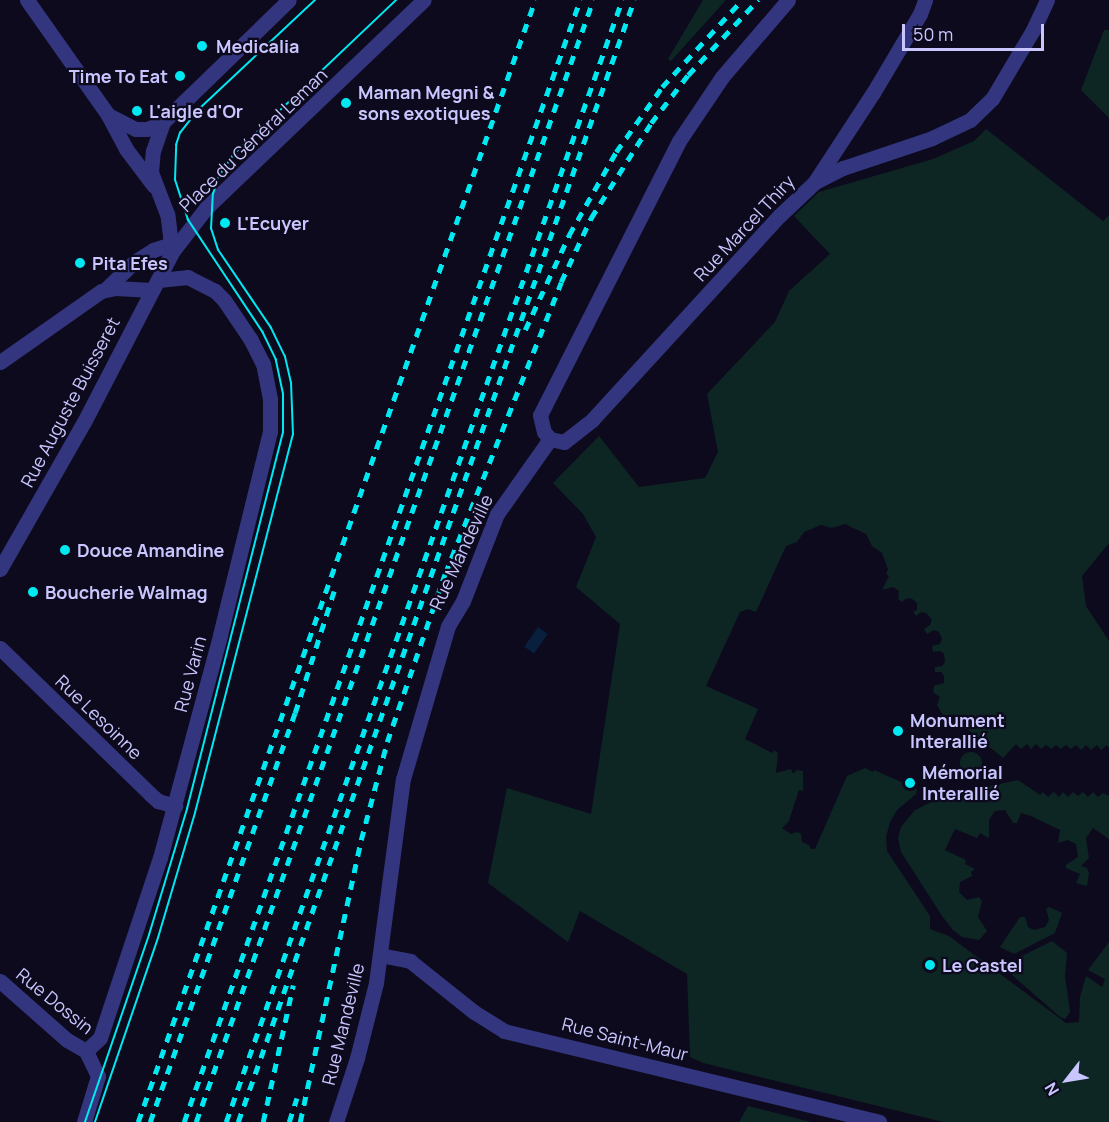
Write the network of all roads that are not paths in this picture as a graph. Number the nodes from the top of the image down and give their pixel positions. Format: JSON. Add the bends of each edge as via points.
{"nodes":[{"id":1,"x":27,"y":0,"type":"edge"},
{"id":2,"x":289,"y":0,"type":"edge"},
{"id":3,"x":788,"y":0,"type":"edge"},
{"id":4,"x":925,"y":0,"type":"edge"},
{"id":5,"x":1047,"y":0,"type":"edge"},
{"id":6,"x":420,"y":4,"type":"edge"},
{"id":7,"x":108,"y":115,"type":"junction"},
{"id":8,"x":163,"y":122,"type":"junction"},
{"id":9,"x":813,"y":183,"type":"junction"},
{"id":10,"x":154,"y":186,"type":"junction"},
{"id":11,"x":171,"y":248,"type":"junction"},
{"id":12,"x":155,"y":285,"type":"junction"},
{"id":13,"x":107,"y":288,"type":"junction"},
{"id":14,"x":0,"y":362,"type":"edge"},
{"id":15,"x":550,"y":439,"type":"junction"},
{"id":16,"x":0,"y":568,"type":"edge"},
{"id":17,"x":0,"y":648,"type":"edge"},
{"id":18,"x":175,"y":806,"type":"junction"},
{"id":19,"x":380,"y":955,"type":"junction"},
{"id":20,"x":0,"y":981,"type":"edge"},
{"id":21,"x":86,"y":1051,"type":"junction"},
{"id":22,"x":84,"y":1122,"type":"edge"},
{"id":23,"x":336,"y":1122,"type":"edge"},
{"id":24,"x":879,"y":1122,"type":"edge"}],
"edges":[{"from":1,"to":7,"type":"street","name":"Place du Général Leman"},
{"from":2,"to":8,"type":"street","name":"Place du Général Leman"},
{"from":3,"to":15,"type":"street","via":[[722,77],[679,141],[540,415]]},
{"from":4,"to":9,"type":"street","name":"Rue Marcel Thiry","via":[[857,119]]},
{"from":5,"to":9,"type":"street","via":[[992,99],[970,120]]},
{"from":6,"to":11,"type":"street","name":"Place du Général Leman","via":[[206,208]]},
{"from":7,"to":8,"type":"street","via":[[136,129]]},
{"from":7,"to":10,"type":"street","name":"Place du Général Leman","via":[[126,149]]},
{"from":8,"to":10,"type":"street","name":"Place du Général Leman","via":[[151,163]]},
{"from":9,"to":15,"type":"street","name":"Rue Marcel Thiry","via":[[592,420],[564,442]]},
{"from":10,"to":11,"type":"street","name":"Place du Général Leman","via":[[167,214]]},
{"from":11,"to":12,"type":"street","name":"Rue Auguste Buisseret"},
{"from":11,"to":13,"type":"street","via":[[153,249]]},
{"from":12,"to":13,"type":"street","name":"Rue Varin"},
{"from":12,"to":16,"type":"street","name":"Rue Auguste Buisseret","via":[[84,422]]},
{"from":12,"to":18,"type":"street","name":"Rue Varin","via":[[188,277],[224,300],[263,364],[271,414],[267,453]]},
{"from":13,"to":14,"type":"street"},
{"from":15,"to":19,"type":"street","name":"Rue Mandeville","via":[[497,514],[463,602],[448,626],[402,779]]},
{"from":17,"to":18,"type":"street","name":"Rue Lesoinne","via":[[150,794]]},
{"from":18,"to":21,"type":"street","name":"Rue Varin","via":[[138,931],[100,1038]]},
{"from":19,"to":23,"type":"street","name":"Rue Mandeville","via":[[357,1058]]},
{"from":19,"to":24,"type":"street","name":"Rue Saint-Maur","via":[[410,961],[474,1012],[504,1030]]},
{"from":20,"to":21,"type":"street","name":"Rue Dossin","via":[[67,1040]]},
{"from":21,"to":22,"type":"street","via":[[98,1076]]}]}
